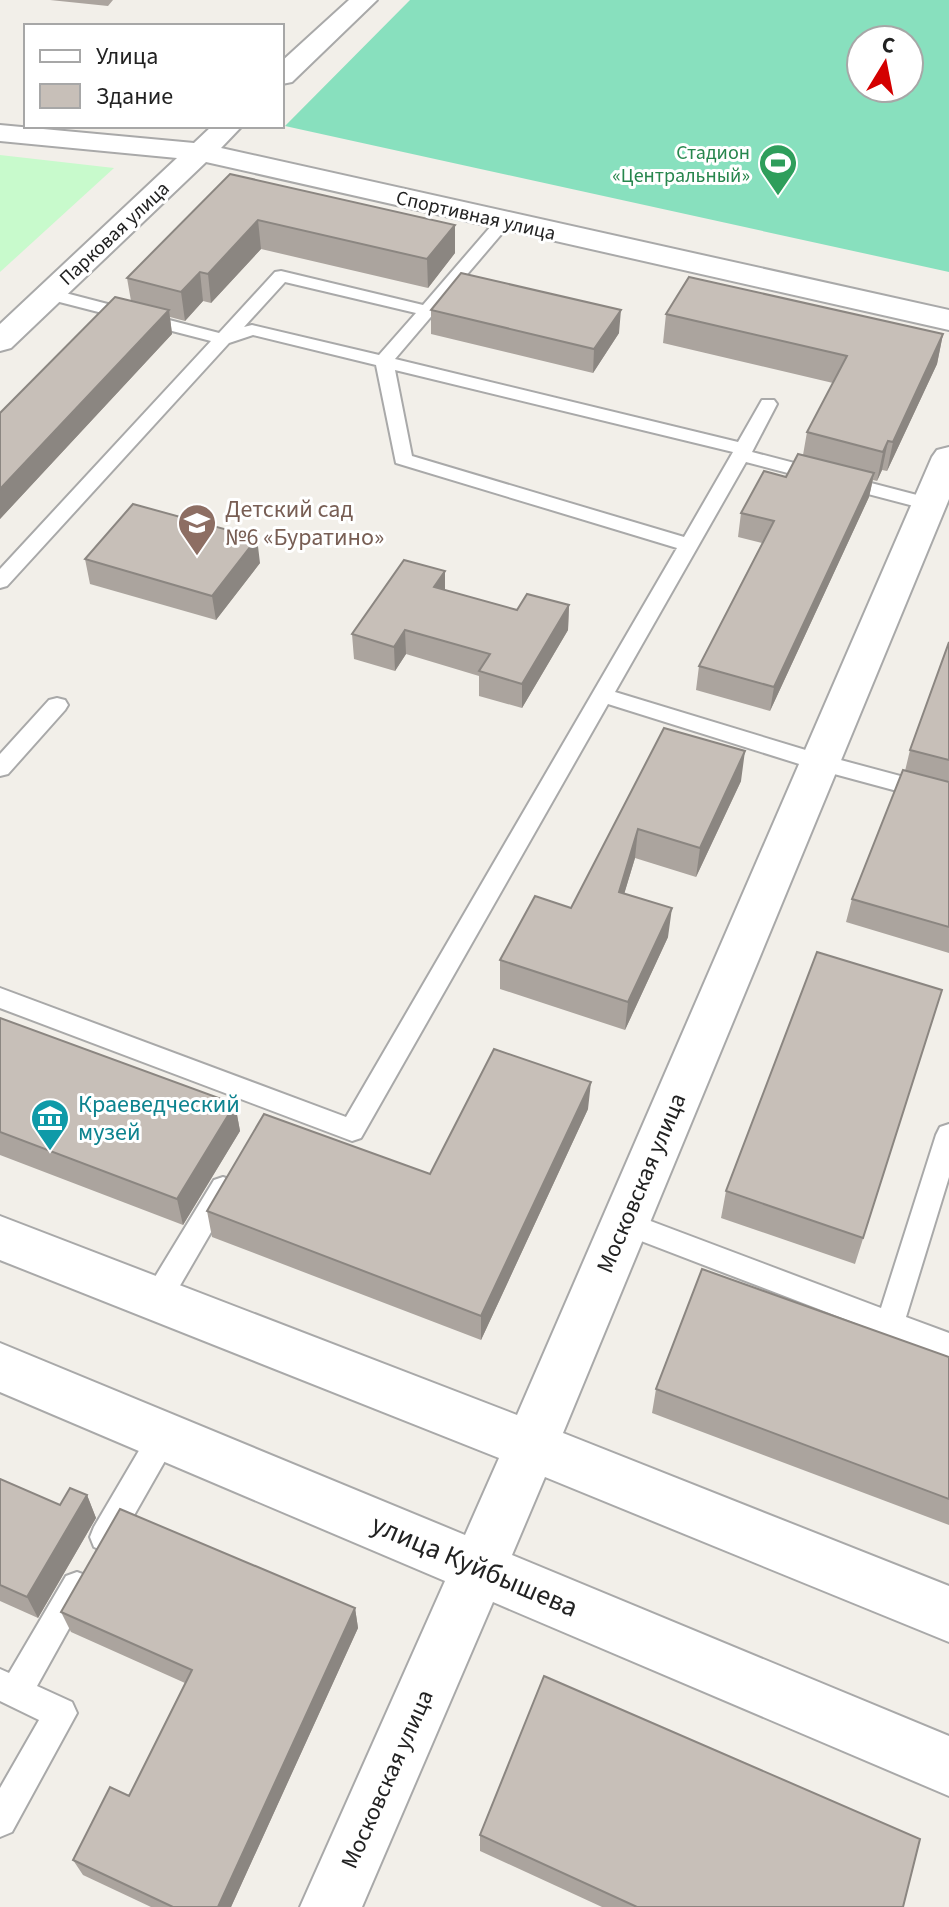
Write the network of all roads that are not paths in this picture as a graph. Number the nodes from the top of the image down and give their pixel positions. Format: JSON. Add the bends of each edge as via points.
{"nodes":[{"id":1,"x":364,"y":0,"type":"edge"},
{"id":2,"x":284,"y":74,"type":"edge"},
{"id":3,"x":226,"y":128,"type":"edge"},
{"id":4,"x":0,"y":133,"type":"edge"},
{"id":5,"x":199,"y":152,"type":"junction"},
{"id":6,"x":504,"y":221,"type":"junction"},
{"id":7,"x":50,"y":294,"type":"junction"},
{"id":8,"x":427,"y":311,"type":"junction"},
{"id":9,"x":949,"y":320,"type":"edge"},
{"id":10,"x":223,"y":339,"type":"junction"},
{"id":11,"x":0,"y":341,"type":"edge"},
{"id":12,"x":384,"y":361,"type":"junction"},
{"id":13,"x":768,"y":404,"type":"dead end"},
{"id":14,"x":743,"y":452,"type":"junction"},
{"id":15,"x":949,"y":457,"type":"edge"},
{"id":16,"x":929,"y":504,"type":"junction"},
{"id":17,"x":689,"y":545,"type":"junction"},
{"id":18,"x":0,"y":581,"type":"edge"},
{"id":19,"x":602,"y":695,"type":"junction"},
{"id":20,"x":57,"y":705,"type":"dead end"},
{"id":21,"x":820,"y":762,"type":"junction"},
{"id":22,"x":0,"y":768,"type":"edge"},
{"id":23,"x":949,"y":797,"type":"edge"},
{"id":24,"x":0,"y":998,"type":"edge"},
{"id":25,"x":275,"y":1101,"type":"junction"},
{"id":26,"x":259,"y":1128,"type":"edge"},
{"id":27,"x":949,"y":1135,"type":"edge"},
{"id":28,"x":235,"y":1167,"type":"edge"},
{"id":29,"x":624,"y":1223,"type":"junction"},
{"id":30,"x":0,"y":1238,"type":"edge"},
{"id":31,"x":157,"y":1299,"type":"junction"},
{"id":32,"x":890,"y":1323,"type":"junction"},
{"id":33,"x":949,"y":1346,"type":"edge"},
{"id":34,"x":0,"y":1367,"type":"edge"},
{"id":35,"x":164,"y":1435,"type":"junction"},
{"id":36,"x":530,"y":1445,"type":"junction"},
{"id":37,"x":480,"y":1566,"type":"junction"},
{"id":38,"x":949,"y":1614,"type":"edge"},
{"id":39,"x":8,"y":1688,"type":"edge"},
{"id":40,"x":949,"y":1766,"type":"edge"},
{"id":41,"x":0,"y":1820,"type":"edge"},
{"id":42,"x":331,"y":1907,"type":"edge"}],
"edges":[{"from":1,"to":2,"type":"street"},
{"from":3,"to":5,"type":"street","name":"Парковая улица"},
{"from":4,"to":5,"type":"street","name":"Спортивная улица"},
{"from":5,"to":6,"type":"street","name":"Спортивная улица"},
{"from":5,"to":7,"type":"street","name":"Парковая улица"},
{"from":6,"to":8,"type":"lane"},
{"from":6,"to":9,"type":"street","name":"Спортивная улица"},
{"from":7,"to":10,"type":"lane"},
{"from":7,"to":11,"type":"street","name":"Парковая улица"},
{"from":8,"to":10,"type":"lane","via":[[281,276]]},
{"from":8,"to":12,"type":"lane"},
{"from":10,"to":12,"type":"lane","via":[[252,330]]},
{"from":10,"to":18,"type":"lane"},
{"from":12,"to":14,"type":"lane"},
{"from":12,"to":17,"type":"lane","via":[[403,459]]},
{"from":13,"to":14,"type":"lane"},
{"from":14,"to":16,"type":"lane"},
{"from":14,"to":17,"type":"lane"},
{"from":15,"to":16,"type":"street","name":"Московская улица"},
{"from":16,"to":21,"type":"street","name":"Московская улица"},
{"from":17,"to":19,"type":"lane"},
{"from":19,"to":21,"type":"lane"},
{"from":19,"to":25,"type":"lane","via":[[352,1130]]},
{"from":20,"to":22,"type":"lane"},
{"from":21,"to":23,"type":"lane"},
{"from":21,"to":29,"type":"street","name":"Московская улица"},
{"from":24,"to":25,"type":"lane"},
{"from":25,"to":26,"type":"lane"},
{"from":27,"to":32,"type":"lane"},
{"from":28,"to":31,"type":"lane"},
{"from":29,"to":32,"type":"lane"},
{"from":29,"to":36,"type":"street","name":"Московская улица"},
{"from":30,"to":31,"type":"street"},
{"from":31,"to":36,"type":"street"},
{"from":32,"to":33,"type":"lane"},
{"from":34,"to":35,"type":"street","name":"улица Куйбышева"},
{"from":35,"to":37,"type":"street","name":"улица Куйбышева"},
{"from":35,"to":39,"type":"lane"},
{"from":36,"to":37,"type":"street","name":"Московская улица"},
{"from":36,"to":38,"type":"street"},
{"from":37,"to":40,"type":"street","name":"улица Куйбышева"},
{"from":37,"to":42,"type":"street","name":"Московская улица"},
{"from":39,"to":41,"type":"lane","via":[[61,1713]]}]}
